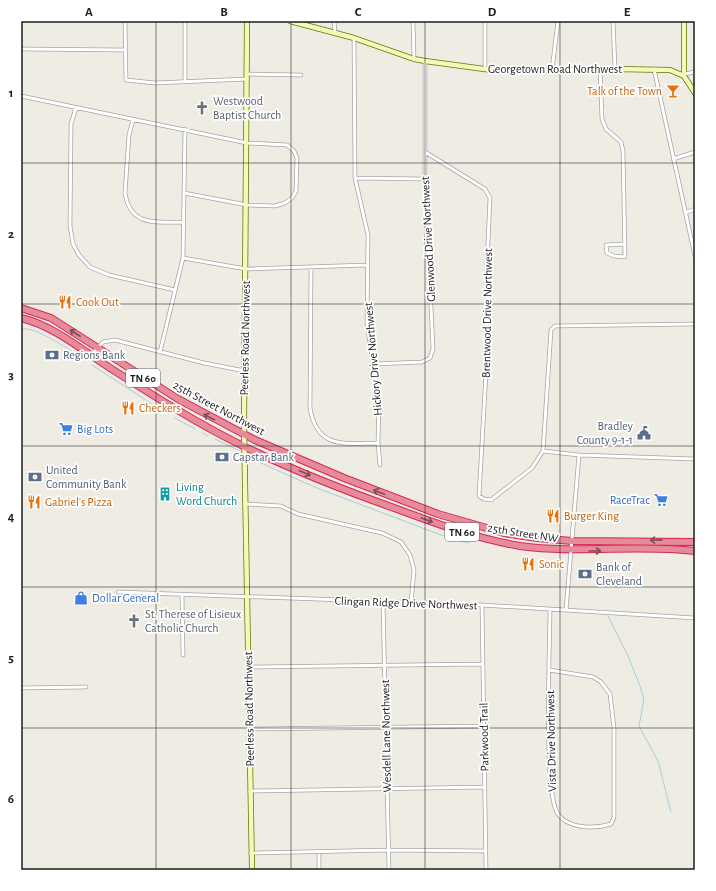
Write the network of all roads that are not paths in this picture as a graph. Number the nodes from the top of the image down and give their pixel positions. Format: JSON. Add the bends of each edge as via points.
{"nodes":[{"id":1,"x":125,"y":21,"type":"edge"},
{"id":2,"x":185,"y":21,"type":"edge"},
{"id":3,"x":248,"y":21,"type":"edge"},
{"id":4,"x":290,"y":21,"type":"edge"},
{"id":5,"x":334,"y":21,"type":"edge"},
{"id":6,"x":413,"y":21,"type":"edge"},
{"id":7,"x":485,"y":21,"type":"edge"},
{"id":8,"x":558,"y":21,"type":"edge"},
{"id":9,"x":613,"y":21,"type":"edge"},
{"id":10,"x":684,"y":21,"type":"edge"},
{"id":11,"x":334,"y":33,"type":"junction"},
{"id":12,"x":354,"y":38,"type":"junction"},
{"id":13,"x":21,"y":49,"type":"edge"},
{"id":14,"x":125,"y":50,"type":"junction"},
{"id":15,"x":414,"y":59,"type":"junction"},
{"id":16,"x":425,"y":61,"type":"junction"},
{"id":17,"x":485,"y":69,"type":"junction"},
{"id":18,"x":600,"y":69,"type":"junction"},
{"id":19,"x":615,"y":69,"type":"junction"},
{"id":20,"x":654,"y":69,"type":"junction"},
{"id":21,"x":552,"y":70,"type":"junction"},
{"id":22,"x":695,"y":72,"type":"edge"},
{"id":23,"x":301,"y":75,"type":"dead end"},
{"id":24,"x":684,"y":75,"type":"junction"},
{"id":25,"x":247,"y":76,"type":"junction"},
{"id":26,"x":185,"y":82,"type":"junction"},
{"id":27,"x":695,"y":93,"type":"edge"},
{"id":28,"x":21,"y":96,"type":"edge"},
{"id":29,"x":76,"y":108,"type":"junction"},
{"id":30,"x":133,"y":120,"type":"junction"},
{"id":31,"x":184,"y":129,"type":"junction"},
{"id":32,"x":247,"y":143,"type":"junction"},
{"id":33,"x":425,"y":152,"type":"junction"},
{"id":34,"x":695,"y":152,"type":"edge"},
{"id":35,"x":673,"y":159,"type":"junction"},
{"id":36,"x":355,"y":178,"type":"junction"},
{"id":37,"x":425,"y":179,"type":"junction"},
{"id":38,"x":184,"y":193,"type":"junction"},
{"id":39,"x":247,"y":205,"type":"junction"},
{"id":40,"x":695,"y":209,"type":"edge"},
{"id":41,"x":685,"y":213,"type":"junction"},
{"id":42,"x":183,"y":222,"type":"junction"},
{"id":43,"x":625,"y":244,"type":"junction"},
{"id":44,"x":695,"y":256,"type":"edge"},
{"id":45,"x":183,"y":258,"type":"junction"},
{"id":46,"x":367,"y":265,"type":"junction"},
{"id":47,"x":312,"y":267,"type":"junction"},
{"id":48,"x":246,"y":269,"type":"junction"},
{"id":49,"x":175,"y":290,"type":"junction"},
{"id":50,"x":21,"y":304,"type":"edge"},
{"id":51,"x":21,"y":308,"type":"edge"},
{"id":52,"x":29,"y":310,"type":"junction"},
{"id":53,"x":23,"y":320,"type":"edge"},
{"id":54,"x":695,"y":324,"type":"edge"},
{"id":55,"x":97,"y":347,"type":"junction"},
{"id":56,"x":160,"y":352,"type":"junction"},
{"id":57,"x":91,"y":356,"type":"junction"},
{"id":58,"x":374,"y":364,"type":"junction"},
{"id":59,"x":245,"y":371,"type":"junction"},
{"id":60,"x":244,"y":434,"type":"junction"},
{"id":61,"x":378,"y":443,"type":"junction"},
{"id":62,"x":244,"y":446,"type":"junction"},
{"id":63,"x":543,"y":451,"type":"junction"},
{"id":64,"x":579,"y":455,"type":"junction"},
{"id":65,"x":695,"y":459,"type":"edge"},
{"id":66,"x":305,"y":462,"type":"joint"},
{"id":67,"x":380,"y":466,"type":"dead end"},
{"id":68,"x":245,"y":504,"type":"junction"},
{"id":69,"x":572,"y":541,"type":"junction"},
{"id":70,"x":695,"y":542,"type":"edge"},
{"id":71,"x":571,"y":550,"type":"junction"},
{"id":72,"x":695,"y":551,"type":"edge"},
{"id":73,"x":118,"y":592,"type":"dead end"},
{"id":74,"x":182,"y":595,"type":"junction"},
{"id":75,"x":247,"y":598,"type":"junction"},
{"id":76,"x":383,"y":602,"type":"junction"},
{"id":77,"x":411,"y":603,"type":"junction"},
{"id":78,"x":482,"y":605,"type":"junction"},
{"id":79,"x":550,"y":609,"type":"junction"},
{"id":80,"x":566,"y":610,"type":"junction"},
{"id":81,"x":695,"y":618,"type":"edge"},
{"id":82,"x":183,"y":655,"type":"dead end"},
{"id":83,"x":385,"y":664,"type":"junction"},
{"id":84,"x":482,"y":664,"type":"junction"},
{"id":85,"x":248,"y":667,"type":"junction"},
{"id":86,"x":549,"y":670,"type":"junction"},
{"id":87,"x":86,"y":687,"type":"dead end"},
{"id":88,"x":21,"y":688,"type":"edge"},
{"id":89,"x":484,"y":726,"type":"junction"},
{"id":90,"x":386,"y":727,"type":"junction"},
{"id":91,"x":249,"y":729,"type":"junction"},
{"id":92,"x":485,"y":787,"type":"junction"},
{"id":93,"x":387,"y":788,"type":"junction"},
{"id":94,"x":250,"y":791,"type":"junction"},
{"id":95,"x":389,"y":850,"type":"junction"},
{"id":96,"x":486,"y":851,"type":"junction"},
{"id":97,"x":319,"y":852,"type":"junction"},
{"id":98,"x":251,"y":853,"type":"junction"},
{"id":99,"x":252,"y":870,"type":"edge"},
{"id":100,"x":319,"y":870,"type":"edge"},
{"id":101,"x":389,"y":870,"type":"edge"},
{"id":102,"x":486,"y":870,"type":"edge"}],
"edges":[{"from":1,"to":14,"type":"street"},
{"from":2,"to":26,"type":"street"},
{"from":3,"to":25,"type":"street","name":"Peerless Road Northwest"},
{"from":4,"to":11,"type":"street","name":"Georgetown Road Northwest"},
{"from":5,"to":11,"type":"street"},
{"from":6,"to":15,"type":"street"},
{"from":7,"to":17,"type":"street"},
{"from":8,"to":21,"type":"street"},
{"from":9,"to":19,"type":"street"},
{"from":10,"to":24,"type":"street"},
{"from":11,"to":12,"type":"street","name":"Georgetown Road Northwest"},
{"from":12,"to":15,"type":"street","name":"Georgetown Road Northwest"},
{"from":12,"to":36,"type":"street","name":"Hickory Drive Northwest"},
{"from":13,"to":14,"type":"street"},
{"from":14,"to":26,"type":"street","via":[[126,80]]},
{"from":15,"to":16,"type":"street","name":"Georgetown Road Northwest"},
{"from":16,"to":17,"type":"street","name":"Georgetown Road Northwest"},
{"from":16,"to":33,"type":"street","name":"Glenwood Drive Northwest"},
{"from":17,"to":21,"type":"street","name":"Georgetown Road Northwest"},
{"from":18,"to":19,"type":"street","name":"Georgetown Road Northwest"},
{"from":18,"to":21,"type":"street","name":"Georgetown Road Northwest"},
{"from":18,"to":43,"type":"street","via":[[602,119],[606,129],[621,142],[623,151]]},
{"from":19,"to":20,"type":"street","name":"Georgetown Road Northwest"},
{"from":20,"to":24,"type":"street","name":"Georgetown Road Northwest","via":[[670,70]]},
{"from":20,"to":35,"type":"street"},
{"from":22,"to":24,"type":"street"},
{"from":23,"to":25,"type":"street"},
{"from":24,"to":27,"type":"street"},
{"from":25,"to":26,"type":"street"},
{"from":25,"to":32,"type":"street","name":"Peerless Road Northwest"},
{"from":28,"to":29,"type":"street"},
{"from":29,"to":30,"type":"street"},
{"from":29,"to":49,"type":"street","via":[[71,124],[70,226],[73,244],[90,267],[109,275]]},
{"from":30,"to":31,"type":"street"},
{"from":30,"to":42,"type":"street","via":[[129,134],[126,202],[140,219]]},
{"from":31,"to":32,"type":"street"},
{"from":31,"to":38,"type":"street"},
{"from":32,"to":39,"type":"street","name":"Peerless Road Northwest"},
{"from":32,"to":39,"type":"street","via":[[287,145],[294,151],[298,164],[296,191],[292,198],[275,206]]},
{"from":33,"to":37,"type":"street","name":"Glenwood Drive Northwest"},
{"from":33,"to":63,"type":"street","name":"Brentwood Drive Northwest","via":[[486,189],[490,198],[487,355],[479,496],[491,500],[532,468]]},
{"from":34,"to":35,"type":"street"},
{"from":35,"to":41,"type":"street"},
{"from":36,"to":37,"type":"street"},
{"from":36,"to":46,"type":"street","name":"Hickory Drive Northwest","via":[[368,235]]},
{"from":37,"to":58,"type":"street","name":"Glenwood Drive Northwest","via":[[433,349],[430,358],[422,362]]},
{"from":38,"to":39,"type":"street"},
{"from":38,"to":42,"type":"street"},
{"from":39,"to":48,"type":"street","name":"Peerless Road Northwest"},
{"from":40,"to":41,"type":"street"},
{"from":41,"to":44,"type":"street"},
{"from":42,"to":45,"type":"street"},
{"from":43,"to":43,"type":"street","via":[[625,257],[607,253],[606,245]]},
{"from":45,"to":48,"type":"street"},
{"from":45,"to":49,"type":"street"},
{"from":46,"to":47,"type":"street"},
{"from":46,"to":58,"type":"street","name":"Hickory Drive Northwest","via":[[367,324]]},
{"from":47,"to":48,"type":"street"},
{"from":47,"to":61,"type":"street","via":[[312,419],[316,428],[329,441]]},
{"from":48,"to":59,"type":"street","name":"Peerless Road Northwest"},
{"from":49,"to":56,"type":"street"},
{"from":50,"to":52,"type":"highway"},
{"from":51,"to":52,"type":"highway","name":"25th Street Northwest","number":"TN 60"},
{"from":55,"to":52,"type":"highway","name":"25th Street Northwest","number":"TN 60","one_way":true,"via":[[51,318]]},
{"from":53,"to":57,"type":"highway","name":"25th Street Northwest","number":"TN 60","via":[[59,334]]},
{"from":54,"to":63,"type":"street","via":[[555,326],[551,330]]},
{"from":55,"to":56,"type":"street","via":[[102,342],[116,340]]},
{"from":55,"to":57,"type":"street"},
{"from":60,"to":55,"type":"highway","name":"25th Street Northwest","number":"TN 60","one_way":true,"via":[[171,395]]},
{"from":56,"to":59,"type":"street"},
{"from":57,"to":62,"type":"highway","name":"25th Street Northwest","number":"TN 60","via":[[161,400]]},
{"from":58,"to":61,"type":"street","name":"Hickory Drive Northwest","via":[[379,402]]},
{"from":59,"to":60,"type":"street","name":"Peerless Road Northwest"},
{"from":60,"to":62,"type":"street","name":"Peerless Road Northwest"},
{"from":60,"to":66,"type":"highway","name":"25th Street Northwest","number":"TN 60"},
{"from":61,"to":67,"type":"street","name":"Hickory Drive Northwest"},
{"from":62,"to":68,"type":"street","name":"Peerless Road Northwest"},
{"from":62,"to":71,"type":"highway","name":"25th Street NW","number":"TN 60","one_way":true,"via":[[318,479],[461,532],[519,546]]},
{"from":63,"to":64,"type":"street"},
{"from":64,"to":65,"type":"street"},
{"from":64,"to":69,"type":"street"},
{"from":69,"to":66,"type":"highway","name":"25th Street NW","number":"TN 60","one_way":true,"via":[[504,533],[472,525]]},
{"from":68,"to":75,"type":"street","name":"Peerless Road Northwest"},
{"from":68,"to":77,"type":"street","via":[[281,506],[298,514],[382,533],[401,542],[410,555],[414,570]]},
{"from":70,"to":69,"type":"highway","name":"25th Street NW","number":"TN 60","one_way":true},
{"from":69,"to":71,"type":"street"},
{"from":71,"to":72,"type":"highway","name":"25th Street NW","number":"TN 60","one_way":true},
{"from":71,"to":80,"type":"street"},
{"from":73,"to":74,"type":"street","name":"Clingan Ridge Drive Northwest"},
{"from":74,"to":75,"type":"street","name":"Clingan Ridge Drive Northwest"},
{"from":74,"to":82,"type":"street"},
{"from":75,"to":76,"type":"street","name":"Clingan Ridge Drive Northwest"},
{"from":75,"to":85,"type":"street","name":"Peerless Road Northwest"},
{"from":76,"to":77,"type":"street","name":"Clingan Ridge Drive Northwest"},
{"from":76,"to":83,"type":"street","name":"Wesdell Lane Northwest"},
{"from":77,"to":78,"type":"street","name":"Clingan Ridge Drive Northwest"},
{"from":78,"to":79,"type":"street","name":"Clingan Ridge Drive Northwest"},
{"from":78,"to":84,"type":"street","name":"Parkwood Trail"},
{"from":79,"to":80,"type":"street","name":"Clingan Ridge Drive Northwest"},
{"from":79,"to":86,"type":"street","name":"Vista Drive Northwest"},
{"from":80,"to":81,"type":"street","name":"Clingan Ridge Drive Northwest"},
{"from":83,"to":84,"type":"street"},
{"from":83,"to":85,"type":"street"},
{"from":83,"to":90,"type":"street","name":"Wesdell Lane Northwest"},
{"from":84,"to":89,"type":"street","name":"Parkwood Trail"},
{"from":85,"to":91,"type":"street","name":"Peerless Road Northwest"},
{"from":86,"to":86,"type":"street","name":"Vista Drive Northwest","via":[[550,783],[557,814],[565,822],[578,826],[611,824],[614,817],[614,728],[610,694],[601,682],[593,677]]},
{"from":87,"to":88,"type":"street"},
{"from":89,"to":90,"type":"street"},
{"from":89,"to":92,"type":"street","name":"Parkwood Trail"},
{"from":90,"to":91,"type":"street"},
{"from":90,"to":93,"type":"street","name":"Wesdell Lane Northwest"},
{"from":91,"to":94,"type":"street","name":"Peerless Road Northwest"},
{"from":92,"to":93,"type":"street"},
{"from":92,"to":96,"type":"street","name":"Parkwood Trail"},
{"from":93,"to":94,"type":"street"},
{"from":93,"to":95,"type":"street","name":"Wesdell Lane Northwest"},
{"from":94,"to":98,"type":"street","name":"Peerless Road Northwest"},
{"from":95,"to":96,"type":"street"},
{"from":95,"to":97,"type":"street"},
{"from":95,"to":101,"type":"street","name":"Wesdell Lane Northwest"},
{"from":96,"to":102,"type":"street","name":"Parkwood Trail"},
{"from":97,"to":98,"type":"street"},
{"from":97,"to":100,"type":"street"},
{"from":98,"to":99,"type":"street","name":"Peerless Road Northwest"}]}
